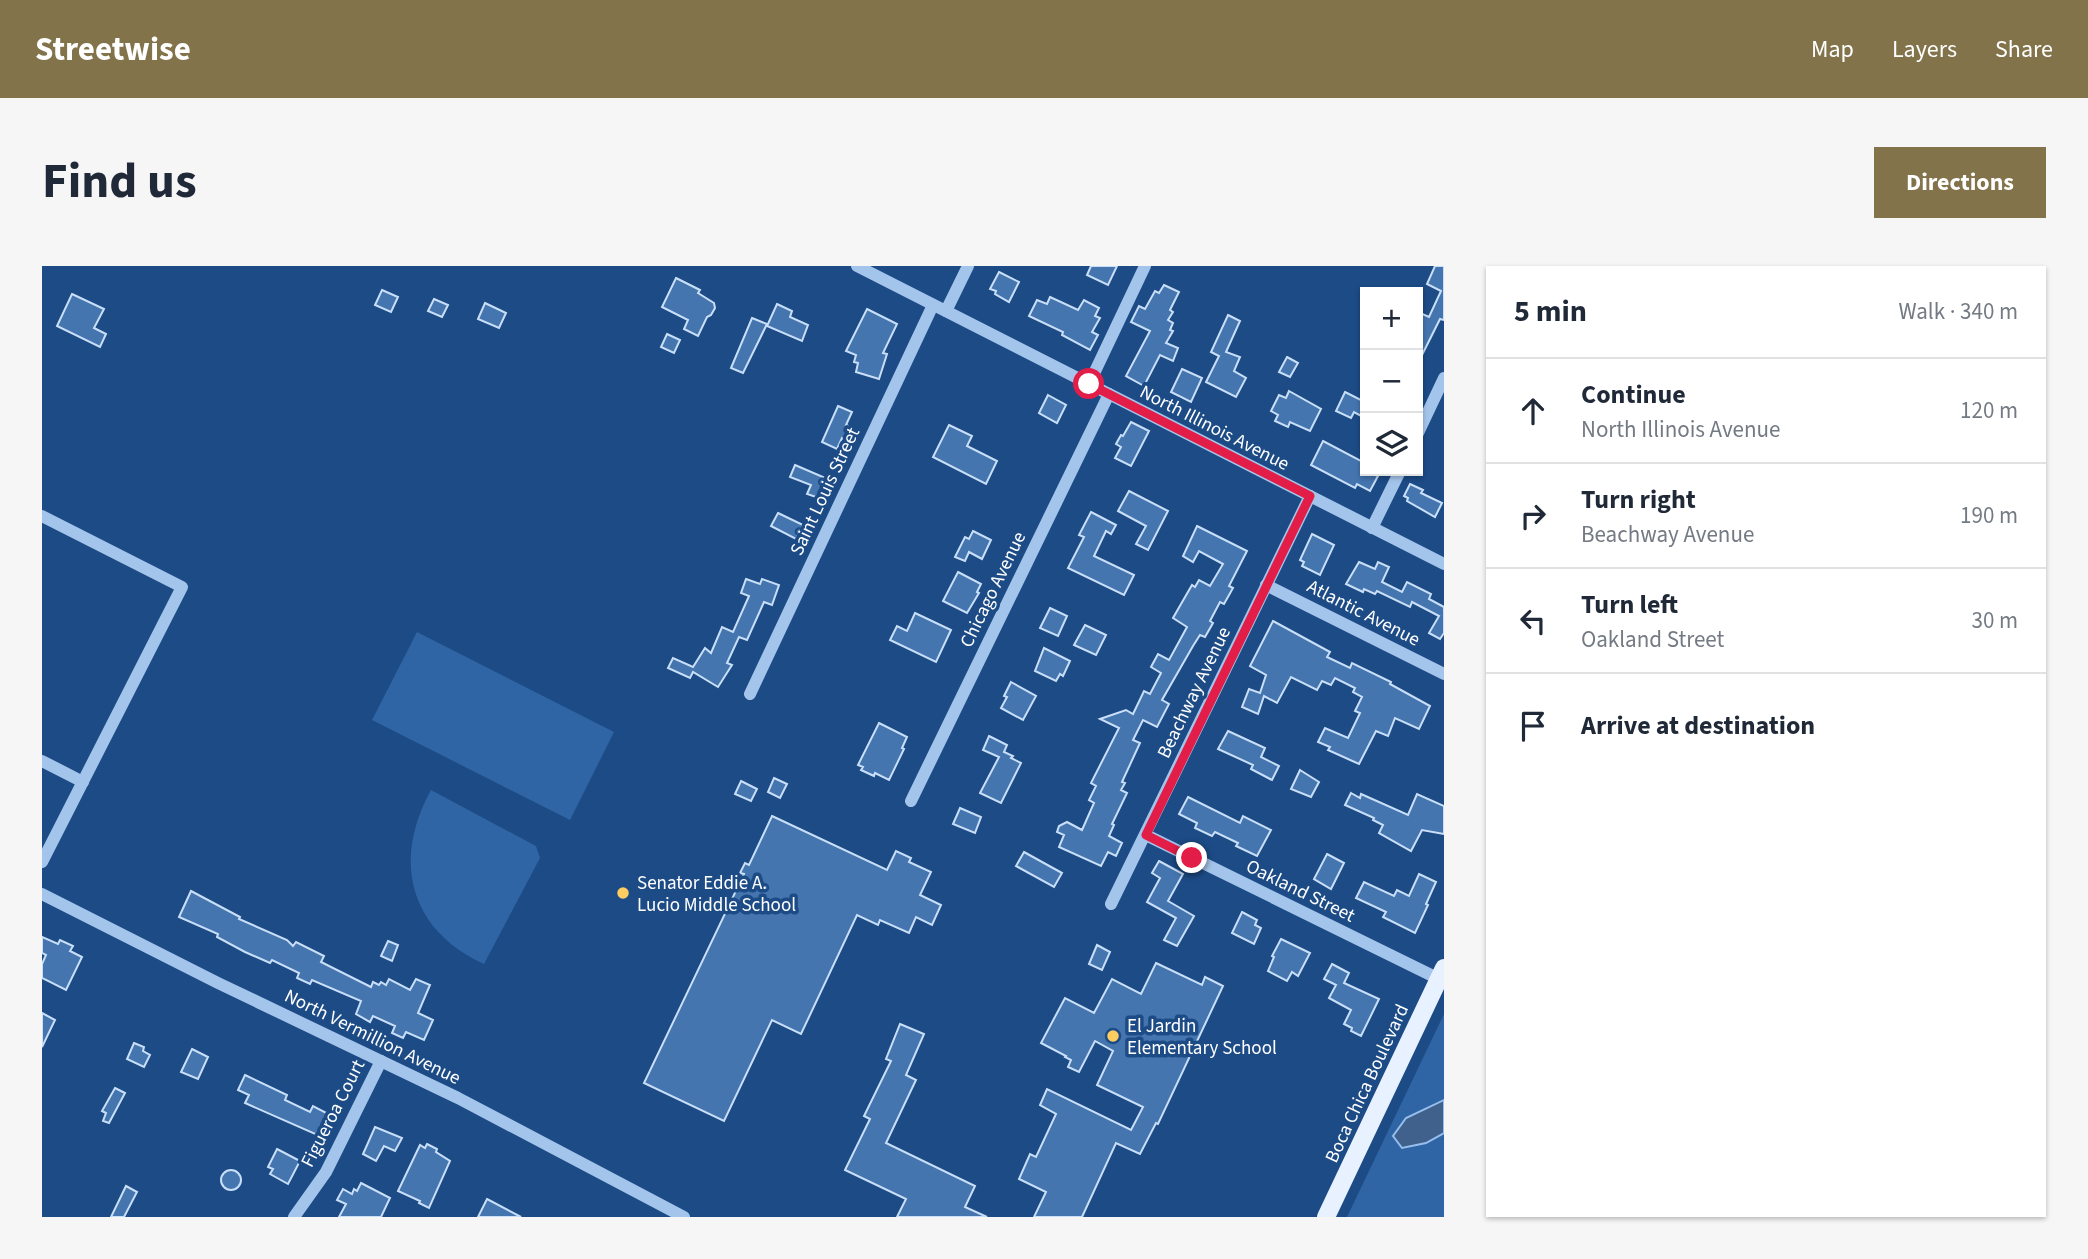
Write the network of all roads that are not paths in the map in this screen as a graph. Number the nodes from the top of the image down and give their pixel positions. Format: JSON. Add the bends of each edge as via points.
{"nodes":[{"id":1,"x":857,"y":266,"type":"edge"},
{"id":2,"x":968,"y":266,"type":"edge"},
{"id":3,"x":1145,"y":266,"type":"edge"},
{"id":4,"x":933,"y":305,"type":"junction"},
{"id":5,"x":946,"y":311,"type":"junction"},
{"id":6,"x":1444,"y":378,"type":"edge"},
{"id":7,"x":1089,"y":384,"type":"junction"},
{"id":8,"x":1109,"y":394,"type":"junction"},
{"id":9,"x":1423,"y":422,"type":"edge"},
{"id":10,"x":1398,"y":476,"type":"edge"},
{"id":11,"x":1310,"y":496,"type":"junction"},
{"id":12,"x":42,"y":516,"type":"edge"},
{"id":13,"x":1372,"y":528,"type":"junction"},
{"id":14,"x":1444,"y":564,"type":"edge"},
{"id":15,"x":1266,"y":585,"type":"junction"},
{"id":16,"x":1444,"y":674,"type":"edge"},
{"id":17,"x":750,"y":694,"type":"dead end"},
{"id":18,"x":42,"y":761,"type":"edge"},
{"id":19,"x":83,"y":782,"type":"junction"},
{"id":20,"x":911,"y":801,"type":"dead end"},
{"id":21,"x":1146,"y":835,"type":"junction"},
{"id":22,"x":42,"y":862,"type":"edge"},
{"id":23,"x":42,"y":894,"type":"edge"},
{"id":24,"x":1111,"y":904,"type":"dead end"},
{"id":25,"x":1441,"y":974,"type":"edge"},
{"id":26,"x":380,"y":1061,"type":"junction"},
{"id":27,"x":294,"y":1217,"type":"edge"},
{"id":28,"x":684,"y":1217,"type":"edge"},
{"id":29,"x":1326,"y":1217,"type":"edge"}],
"edges":[{"from":1,"to":4,"type":"street","name":"North Illinois Avenue"},
{"from":2,"to":5,"type":"street"},
{"from":3,"to":7,"type":"street"},
{"from":4,"to":5,"type":"street","name":"North Illinois Avenue"},
{"from":4,"to":17,"type":"street","name":"Saint Louis Street"},
{"from":5,"to":7,"type":"street","name":"North Illinois Avenue"},
{"from":6,"to":9,"type":"street"},
{"from":7,"to":8,"type":"street","name":"North Illinois Avenue"},
{"from":8,"to":11,"type":"street","name":"North Illinois Avenue"},
{"from":8,"to":20,"type":"street","name":"Chicago Avenue"},
{"from":10,"to":13,"type":"street"},
{"from":11,"to":13,"type":"street","name":"North Illinois Avenue"},
{"from":11,"to":15,"type":"street","name":"Beachway Avenue"},
{"from":12,"to":19,"type":"street","via":[[181,587]]},
{"from":13,"to":14,"type":"street","name":"North Illinois Avenue"},
{"from":15,"to":16,"type":"street","name":"Atlantic Avenue"},
{"from":15,"to":21,"type":"street","name":"Beachway Avenue"},
{"from":18,"to":19,"type":"street"},
{"from":19,"to":22,"type":"street"},
{"from":21,"to":24,"type":"street","name":"Beachway Avenue"},
{"from":21,"to":25,"type":"street","name":"Oakland Street"},
{"from":23,"to":26,"type":"street","name":"North Vermillion Avenue"},
{"from":25,"to":29,"type":"main road","name":"Boca Chica Boulevard"},
{"from":26,"to":27,"type":"street","name":"Figueroa Court","via":[[326,1171]]},
{"from":26,"to":28,"type":"street","name":"North Vermillion Avenue"}]}
